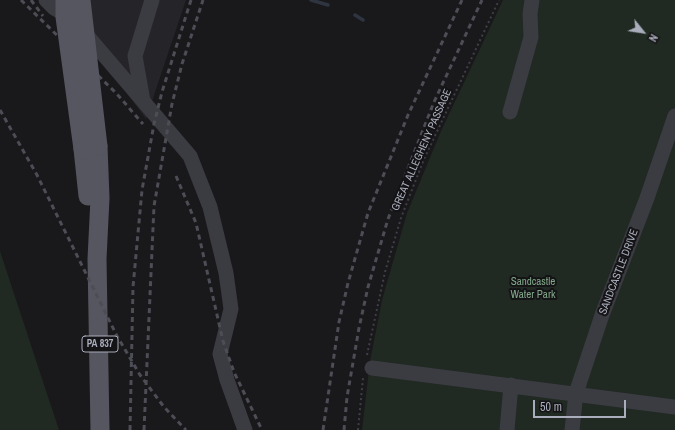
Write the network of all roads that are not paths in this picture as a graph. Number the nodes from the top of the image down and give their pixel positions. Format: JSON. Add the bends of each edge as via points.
{"nodes":[{"id":1,"x":46,"y":0,"type":"edge"},
{"id":2,"x":65,"y":0,"type":"edge"},
{"id":3,"x":74,"y":0,"type":"edge"},
{"id":4,"x":81,"y":0,"type":"edge"},
{"id":5,"x":152,"y":0,"type":"edge"},
{"id":6,"x":532,"y":0,"type":"edge"},
{"id":7,"x":73,"y":19,"type":"junction"},
{"id":8,"x":143,"y":102,"type":"junction"},
{"id":9,"x":510,"y":112,"type":"dead end"},
{"id":10,"x":674,"y":124,"type":"edge"},
{"id":11,"x":91,"y":148,"type":"junction"},
{"id":12,"x":367,"y":368,"type":"road end"},
{"id":13,"x":511,"y":385,"type":"junction"},
{"id":14,"x":576,"y":393,"type":"junction"},
{"id":15,"x":675,"y":407,"type":"edge"},
{"id":16,"x":100,"y":430,"type":"edge"},
{"id":17,"x":245,"y":430,"type":"edge"},
{"id":18,"x":507,"y":430,"type":"edge"},
{"id":19,"x":572,"y":430,"type":"edge"}],
"edges":[{"from":1,"to":7,"type":"street"},
{"from":2,"to":11,"type":"main road","number":"PA 837","bridge":true,"via":[[65,17]]},
{"from":3,"to":7,"type":"street"},
{"from":4,"to":11,"type":"main road","number":"PA 837","bridge":true},
{"from":5,"to":8,"type":"street","via":[[135,56]]},
{"from":6,"to":9,"type":"street","via":[[531,38]]},
{"from":7,"to":8,"type":"street"},
{"from":8,"to":17,"type":"street","via":[[190,156],[210,207],[226,273],[231,309],[220,354]]},
{"from":10,"to":14,"type":"street","name":"SANDCASTLE DRIVE","via":[[602,315]]},
{"from":11,"to":16,"type":"main road","number":"PA 837","via":[[100,198],[97,259]]},
{"from":12,"to":13,"type":"street"},
{"from":13,"to":14,"type":"street"},
{"from":13,"to":18,"type":"street"},
{"from":14,"to":15,"type":"street"},
{"from":14,"to":19,"type":"street","name":"SANDCASTLE DRIVE"}]}
